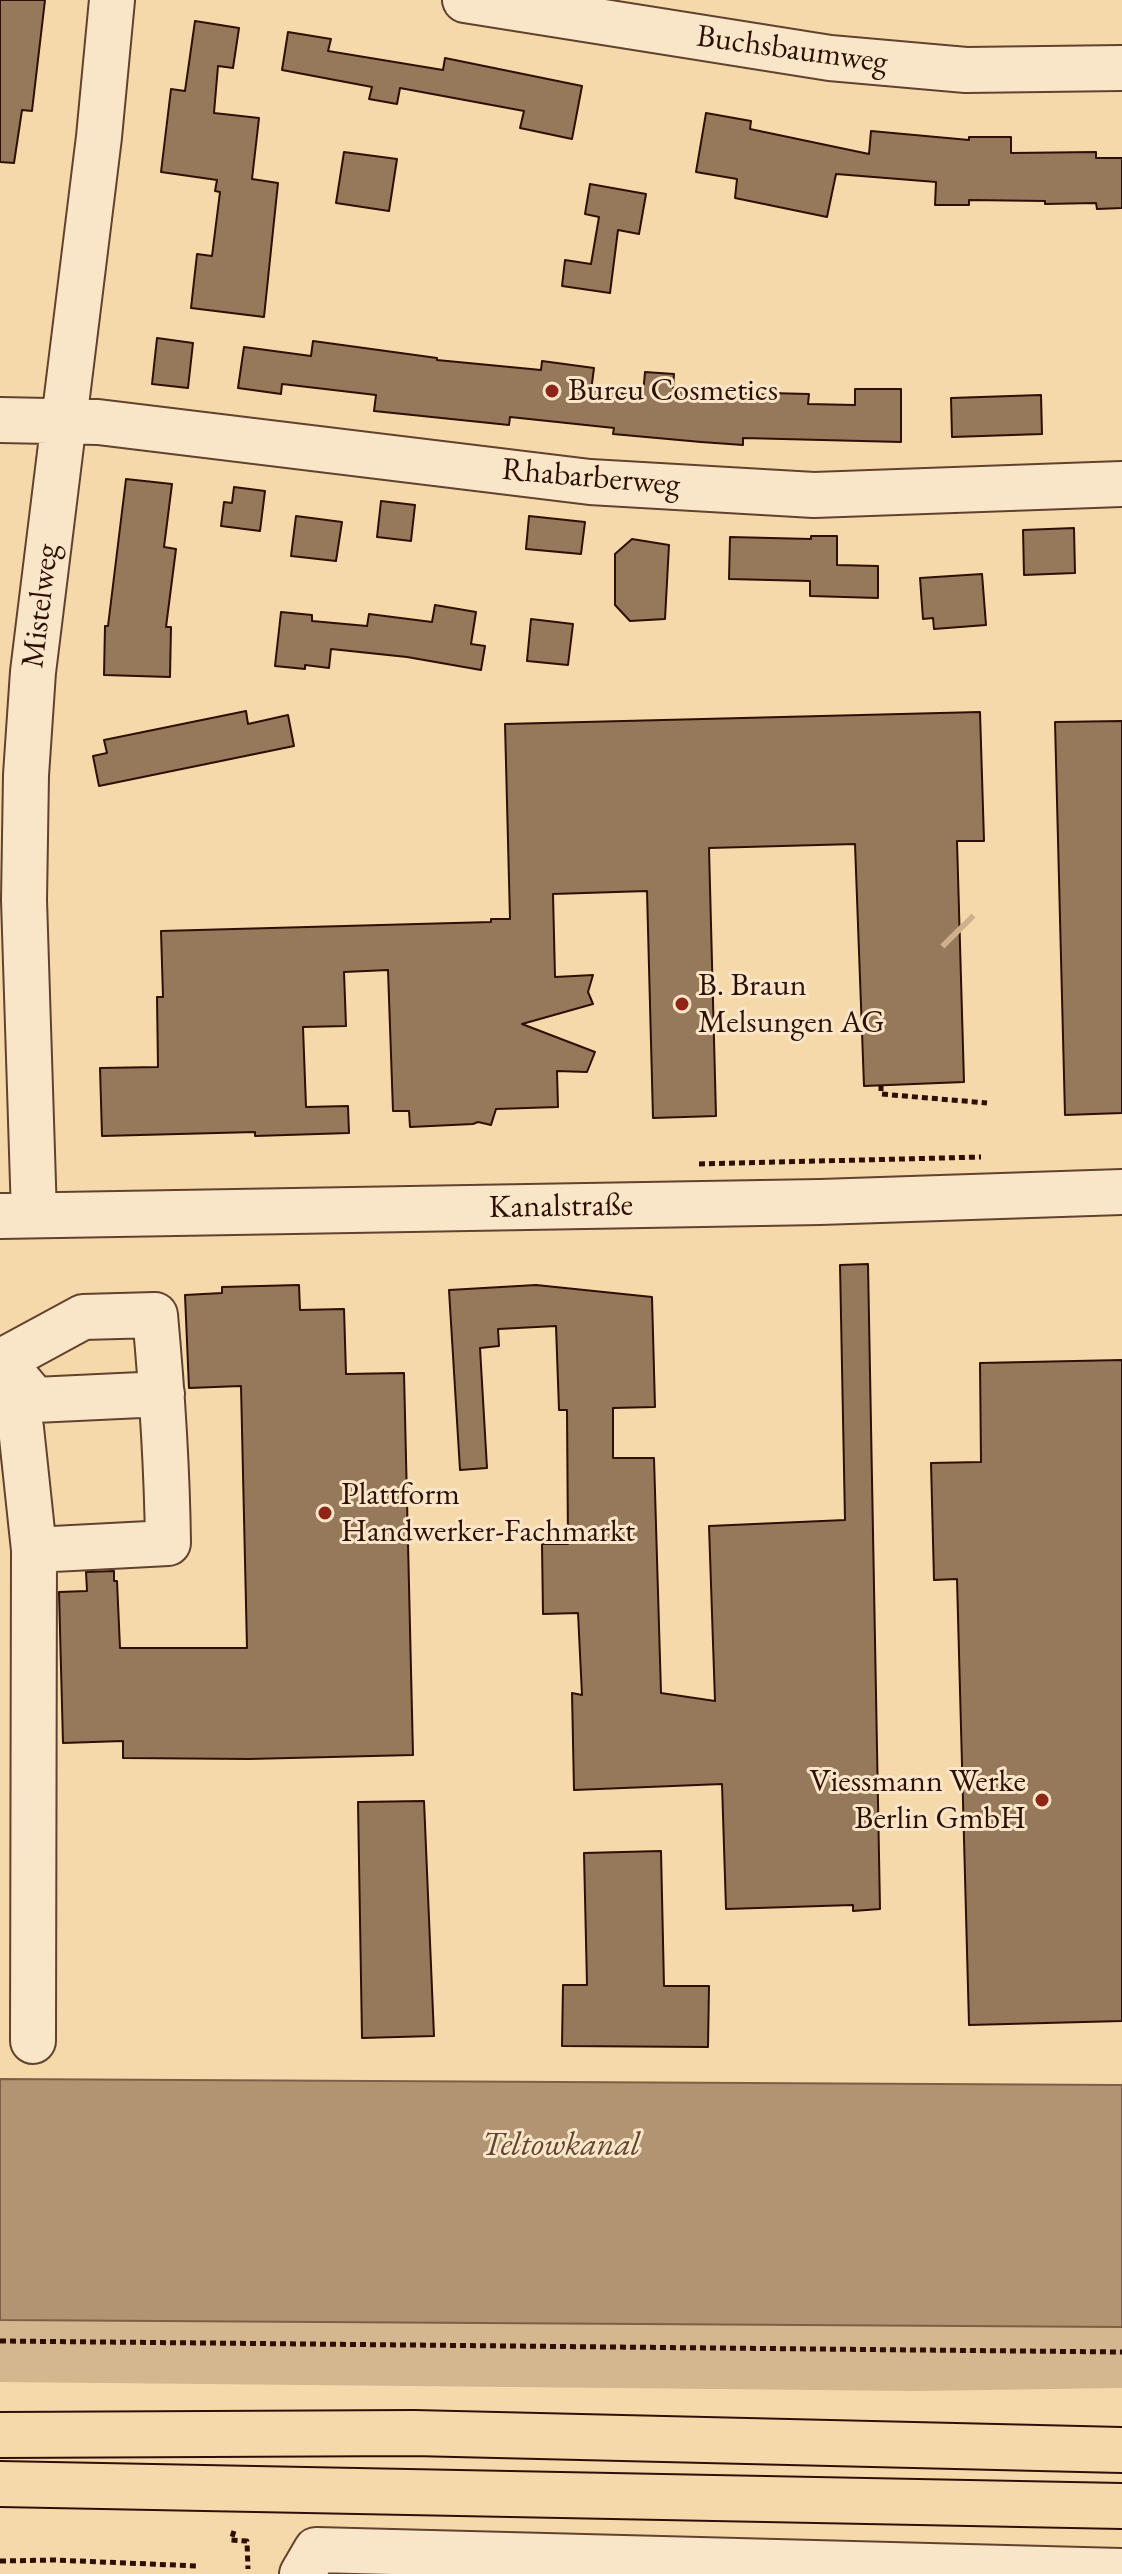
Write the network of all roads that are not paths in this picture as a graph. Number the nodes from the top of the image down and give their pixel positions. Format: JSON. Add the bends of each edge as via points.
{"nodes":[{"id":1,"x":112,"y":0,"type":"edge"},
{"id":2,"x":465,"y":0,"type":"edge"},
{"id":3,"x":598,"y":11,"type":"edge"},
{"id":4,"x":1122,"y":68,"type":"edge"},
{"id":5,"x":0,"y":420,"type":"edge"},
{"id":6,"x":63,"y":420,"type":"junction"},
{"id":7,"x":1122,"y":484,"type":"edge"},
{"id":8,"x":1122,"y":1192,"type":"edge"},
{"id":9,"x":17,"y":1216,"type":"edge"},
{"id":10,"x":1,"y":1359,"type":"edge"},
{"id":11,"x":162,"y":1394,"type":"junction"},
{"id":12,"x":34,"y":1550,"type":"junction"},
{"id":13,"x":33,"y":2041,"type":"dead end"},
{"id":14,"x":0,"y":2435,"type":"edge"},
{"id":15,"x":1122,"y":2450,"type":"edge"},
{"id":16,"x":0,"y":2484,"type":"edge"},
{"id":17,"x":1122,"y":2506,"type":"edge"},
{"id":18,"x":1122,"y":2571,"type":"edge"},
{"id":19,"x":302,"y":2574,"type":"edge"}],
"edges":[{"from":1,"to":6,"type":"street","name":"Mistelweg"},
{"from":2,"to":3,"type":"street","name":"Buchsbaumweg"},
{"from":3,"to":4,"type":"street","name":"Buchsbaumweg","via":[[830,58],[951,69]]},
{"from":5,"to":6,"type":"street","name":"Rhabarberweg"},
{"from":6,"to":7,"type":"street","name":"Rhabarberweg","via":[[590,482],[814,495]]},
{"from":6,"to":9,"type":"street","name":"Mistelweg","via":[[26,775]]},
{"from":8,"to":9,"type":"street","name":"Kanalstraße"},
{"from":10,"to":11,"type":"street","via":[[35,1400]]},
{"from":10,"to":11,"type":"street","via":[[83,1317],[155,1315]]},
{"from":10,"to":12,"type":"street","via":[[21,1428]]},
{"from":11,"to":12,"type":"street","via":[[168,1543]]},
{"from":12,"to":13,"type":"street"},
{"from":14,"to":15,"type":"highway","via":[[414,2433]]},
{"from":16,"to":17,"type":"highway"},
{"from":18,"to":19,"type":"street","via":[[316,2550]]}]}
